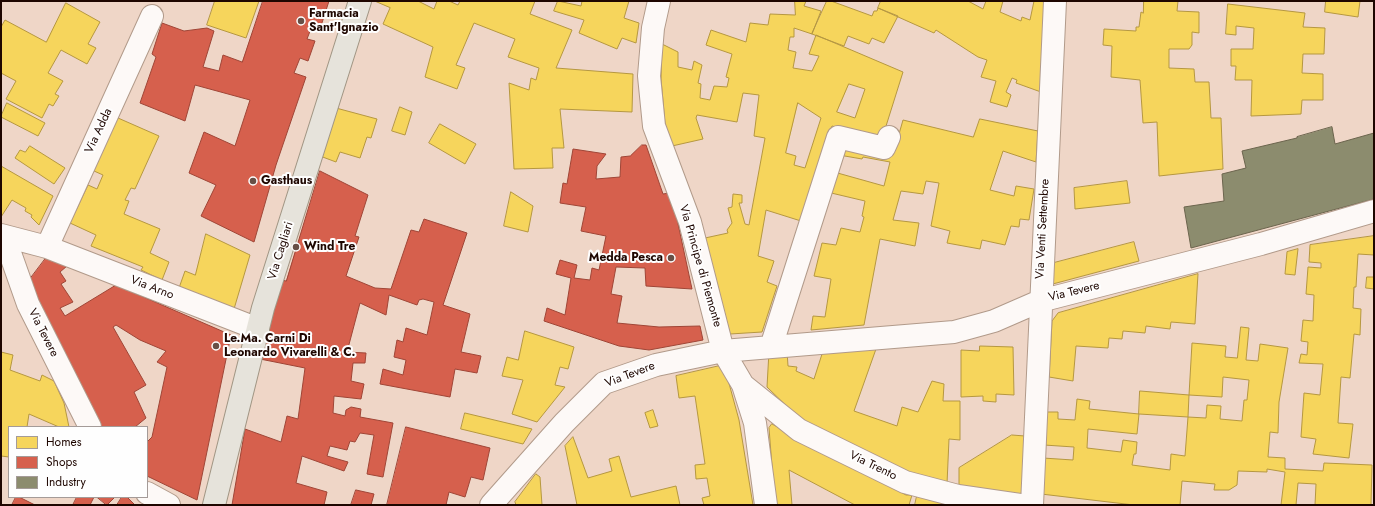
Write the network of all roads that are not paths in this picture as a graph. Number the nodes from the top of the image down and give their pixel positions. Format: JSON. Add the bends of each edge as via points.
{"nodes":[{"id":1,"x":360,"y":1,"type":"edge"},
{"id":2,"x":659,"y":1,"type":"edge"},
{"id":3,"x":1055,"y":1,"type":"edge"},
{"id":4,"x":152,"y":16,"type":"dead end"},
{"id":5,"x":889,"y":137,"type":"dead end"},
{"id":6,"x":1374,"y":211,"type":"edge"},
{"id":7,"x":3,"y":235,"type":"edge"},
{"id":8,"x":47,"y":247,"type":"junction"},
{"id":9,"x":1040,"y":301,"type":"junction"},
{"id":10,"x":258,"y":329,"type":"junction"},
{"id":11,"x":771,"y":347,"type":"junction"},
{"id":12,"x":723,"y":350,"type":"junction"},
{"id":13,"x":743,"y":385,"type":"junction"},
{"id":14,"x":89,"y":426,"type":"edge"},
{"id":15,"x":148,"y":494,"type":"edge"},
{"id":16,"x":169,"y":505,"type":"edge"},
{"id":17,"x":214,"y":505,"type":"edge"},
{"id":18,"x":491,"y":505,"type":"edge"},
{"id":19,"x":766,"y":505,"type":"edge"},
{"id":20,"x":1020,"y":505,"type":"edge"},
{"id":21,"x":1032,"y":505,"type":"edge"}],
"edges":[{"from":1,"to":10,"type":"main road","name":"Via Cagliari"},
{"from":2,"to":12,"type":"street","name":"Via Principe di Piemonte","via":[[652,28],[649,76],[654,126],[690,222]]},
{"from":3,"to":9,"type":"street","name":"Via Venti Settembre"},
{"from":4,"to":8,"type":"street","name":"Via Adda"},
{"from":5,"to":11,"type":"street","via":[[884,148],[838,137]]},
{"from":6,"to":9,"type":"street","name":"Via Tevere","via":[[1261,244]]},
{"from":7,"to":8,"type":"street","name":"Via Tevere"},
{"from":7,"to":14,"type":"street","name":"Via Tevere","via":[[28,304]]},
{"from":8,"to":10,"type":"street","name":"Via Arno"},
{"from":9,"to":11,"type":"street","name":"Via Tevere","via":[[994,321],[954,332]]},
{"from":9,"to":21,"type":"street","name":"Via Venti Settembre"},
{"from":10,"to":17,"type":"main road","name":"Via Cagliari"},
{"from":11,"to":12,"type":"street","name":"Via Tevere"},
{"from":12,"to":13,"type":"street","name":"Via Principe di Piemonte"},
{"from":12,"to":18,"type":"street","name":"Via Tevere","via":[[656,365],[604,383],[564,423]]},
{"from":13,"to":19,"type":"street","name":"Via Principe di Piemonte","via":[[755,423]]},
{"from":13,"to":20,"type":"street","name":"Via Trento","via":[[799,430],[905,482],[958,496]]},
{"from":15,"to":16,"type":"street"}]}
